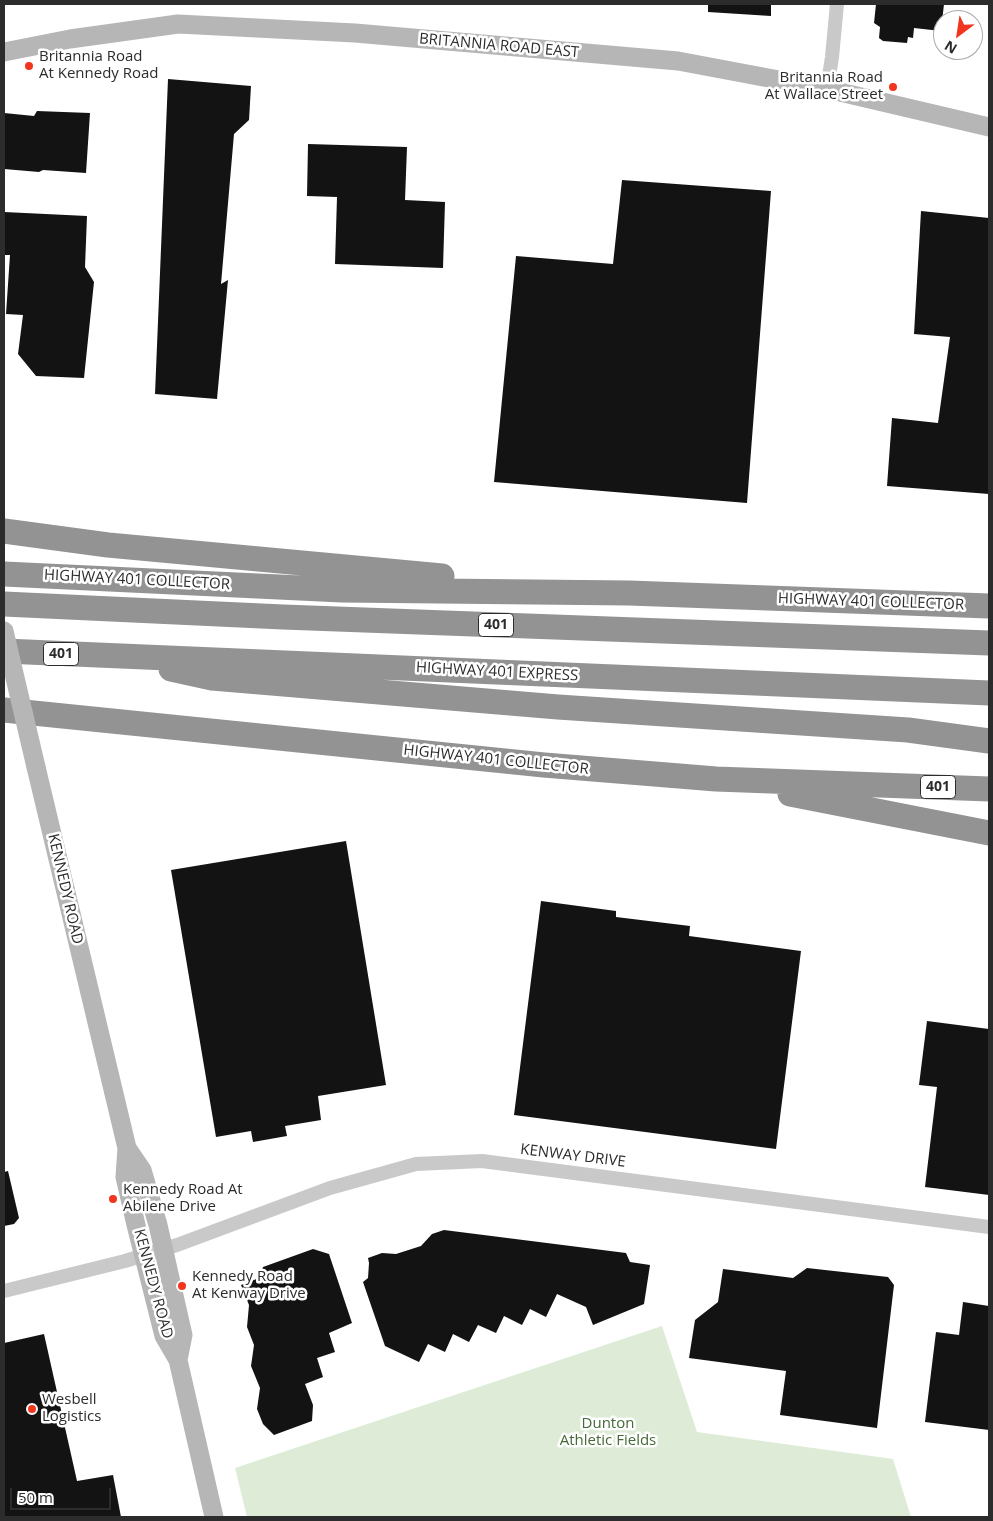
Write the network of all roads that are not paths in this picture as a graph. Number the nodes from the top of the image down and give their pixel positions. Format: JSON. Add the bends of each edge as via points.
{"nodes":[{"id":1,"x":837,"y":4,"type":"edge"},
{"id":2,"x":4,"y":52,"type":"edge"},
{"id":3,"x":827,"y":89,"type":"junction"},
{"id":4,"x":989,"y":126,"type":"edge"},
{"id":5,"x":4,"y":531,"type":"edge"},
{"id":6,"x":4,"y":574,"type":"edge"},
{"id":7,"x":629,"y":593,"type":"junction"},
{"id":8,"x":4,"y":604,"type":"edge"},
{"id":9,"x":989,"y":606,"type":"edge"},
{"id":10,"x":4,"y":631,"type":"edge"},
{"id":11,"x":989,"y":643,"type":"edge"},
{"id":12,"x":4,"y":651,"type":"edge"},
{"id":13,"x":118,"y":656,"type":"junction"},
{"id":14,"x":989,"y":693,"type":"edge"},
{"id":15,"x":4,"y":710,"type":"edge"},
{"id":16,"x":989,"y":741,"type":"edge"},
{"id":17,"x":716,"y":779,"type":"junction"},
{"id":18,"x":989,"y":789,"type":"edge"},
{"id":19,"x":989,"y":833,"type":"edge"},
{"id":20,"x":127,"y":1148,"type":"junction"},
{"id":21,"x":989,"y":1227,"type":"edge"},
{"id":22,"x":163,"y":1249,"type":"junction"},
{"id":23,"x":144,"y":1255,"type":"junction"},
{"id":24,"x":4,"y":1291,"type":"edge"},
{"id":25,"x":178,"y":1360,"type":"junction"},
{"id":26,"x":214,"y":1517,"type":"edge"}],
"edges":[{"from":1,"to":3,"type":"street"},
{"from":2,"to":3,"type":"main road","name":"BRITANNIA ROAD EAST","via":[[78,38],[187,24],[345,33],[678,61]]},
{"from":3,"to":4,"type":"main road","name":"BRITANNIA ROAD EAST"},
{"from":5,"to":7,"type":"highway","via":[[108,545]]},
{"from":6,"to":7,"type":"highway","name":"HIGHWAY 401 COLLECTOR","number":"401","via":[[342,590]]},
{"from":7,"to":9,"type":"highway","name":"HIGHWAY 401 COLLECTOR","number":"401"},
{"from":8,"to":11,"type":"highway","number":"401"},
{"from":10,"to":20,"type":"main road","name":"KENNEDY ROAD","bridge":true},
{"from":12,"to":13,"type":"highway","name":"HIGHWAY 401 EXPRESS","number":"401"},
{"from":13,"to":14,"type":"highway","name":"HIGHWAY 401 EXPRESS","number":"401"},
{"from":13,"to":16,"type":"highway","via":[[212,678],[558,707],[908,730]]},
{"from":15,"to":17,"type":"highway","name":"HIGHWAY 401 COLLECTOR","number":"401","via":[[544,765]]},
{"from":17,"to":18,"type":"highway","name":"HIGHWAY 401 COLLECTOR","number":"401"},
{"from":17,"to":19,"type":"highway"},
{"from":20,"to":22,"type":"main road","name":"KENNEDY ROAD","via":[[142,1170]]},
{"from":20,"to":23,"type":"main road","name":"KENNEDY ROAD","via":[[126,1177]]},
{"from":21,"to":22,"type":"street","name":"KENWAY DRIVE","via":[[482,1161],[416,1164],[330,1188]]},
{"from":22,"to":23,"type":"street","name":"KENWAY DRIVE"},
{"from":22,"to":25,"type":"main road","name":"KENNEDY ROAD","via":[[182,1335]]},
{"from":23,"to":24,"type":"street","name":"KENWAY DRIVE"},
{"from":23,"to":25,"type":"main road","name":"KENNEDY ROAD","via":[[164,1336]]},
{"from":25,"to":26,"type":"main road","name":"KENNEDY ROAD"}]}
